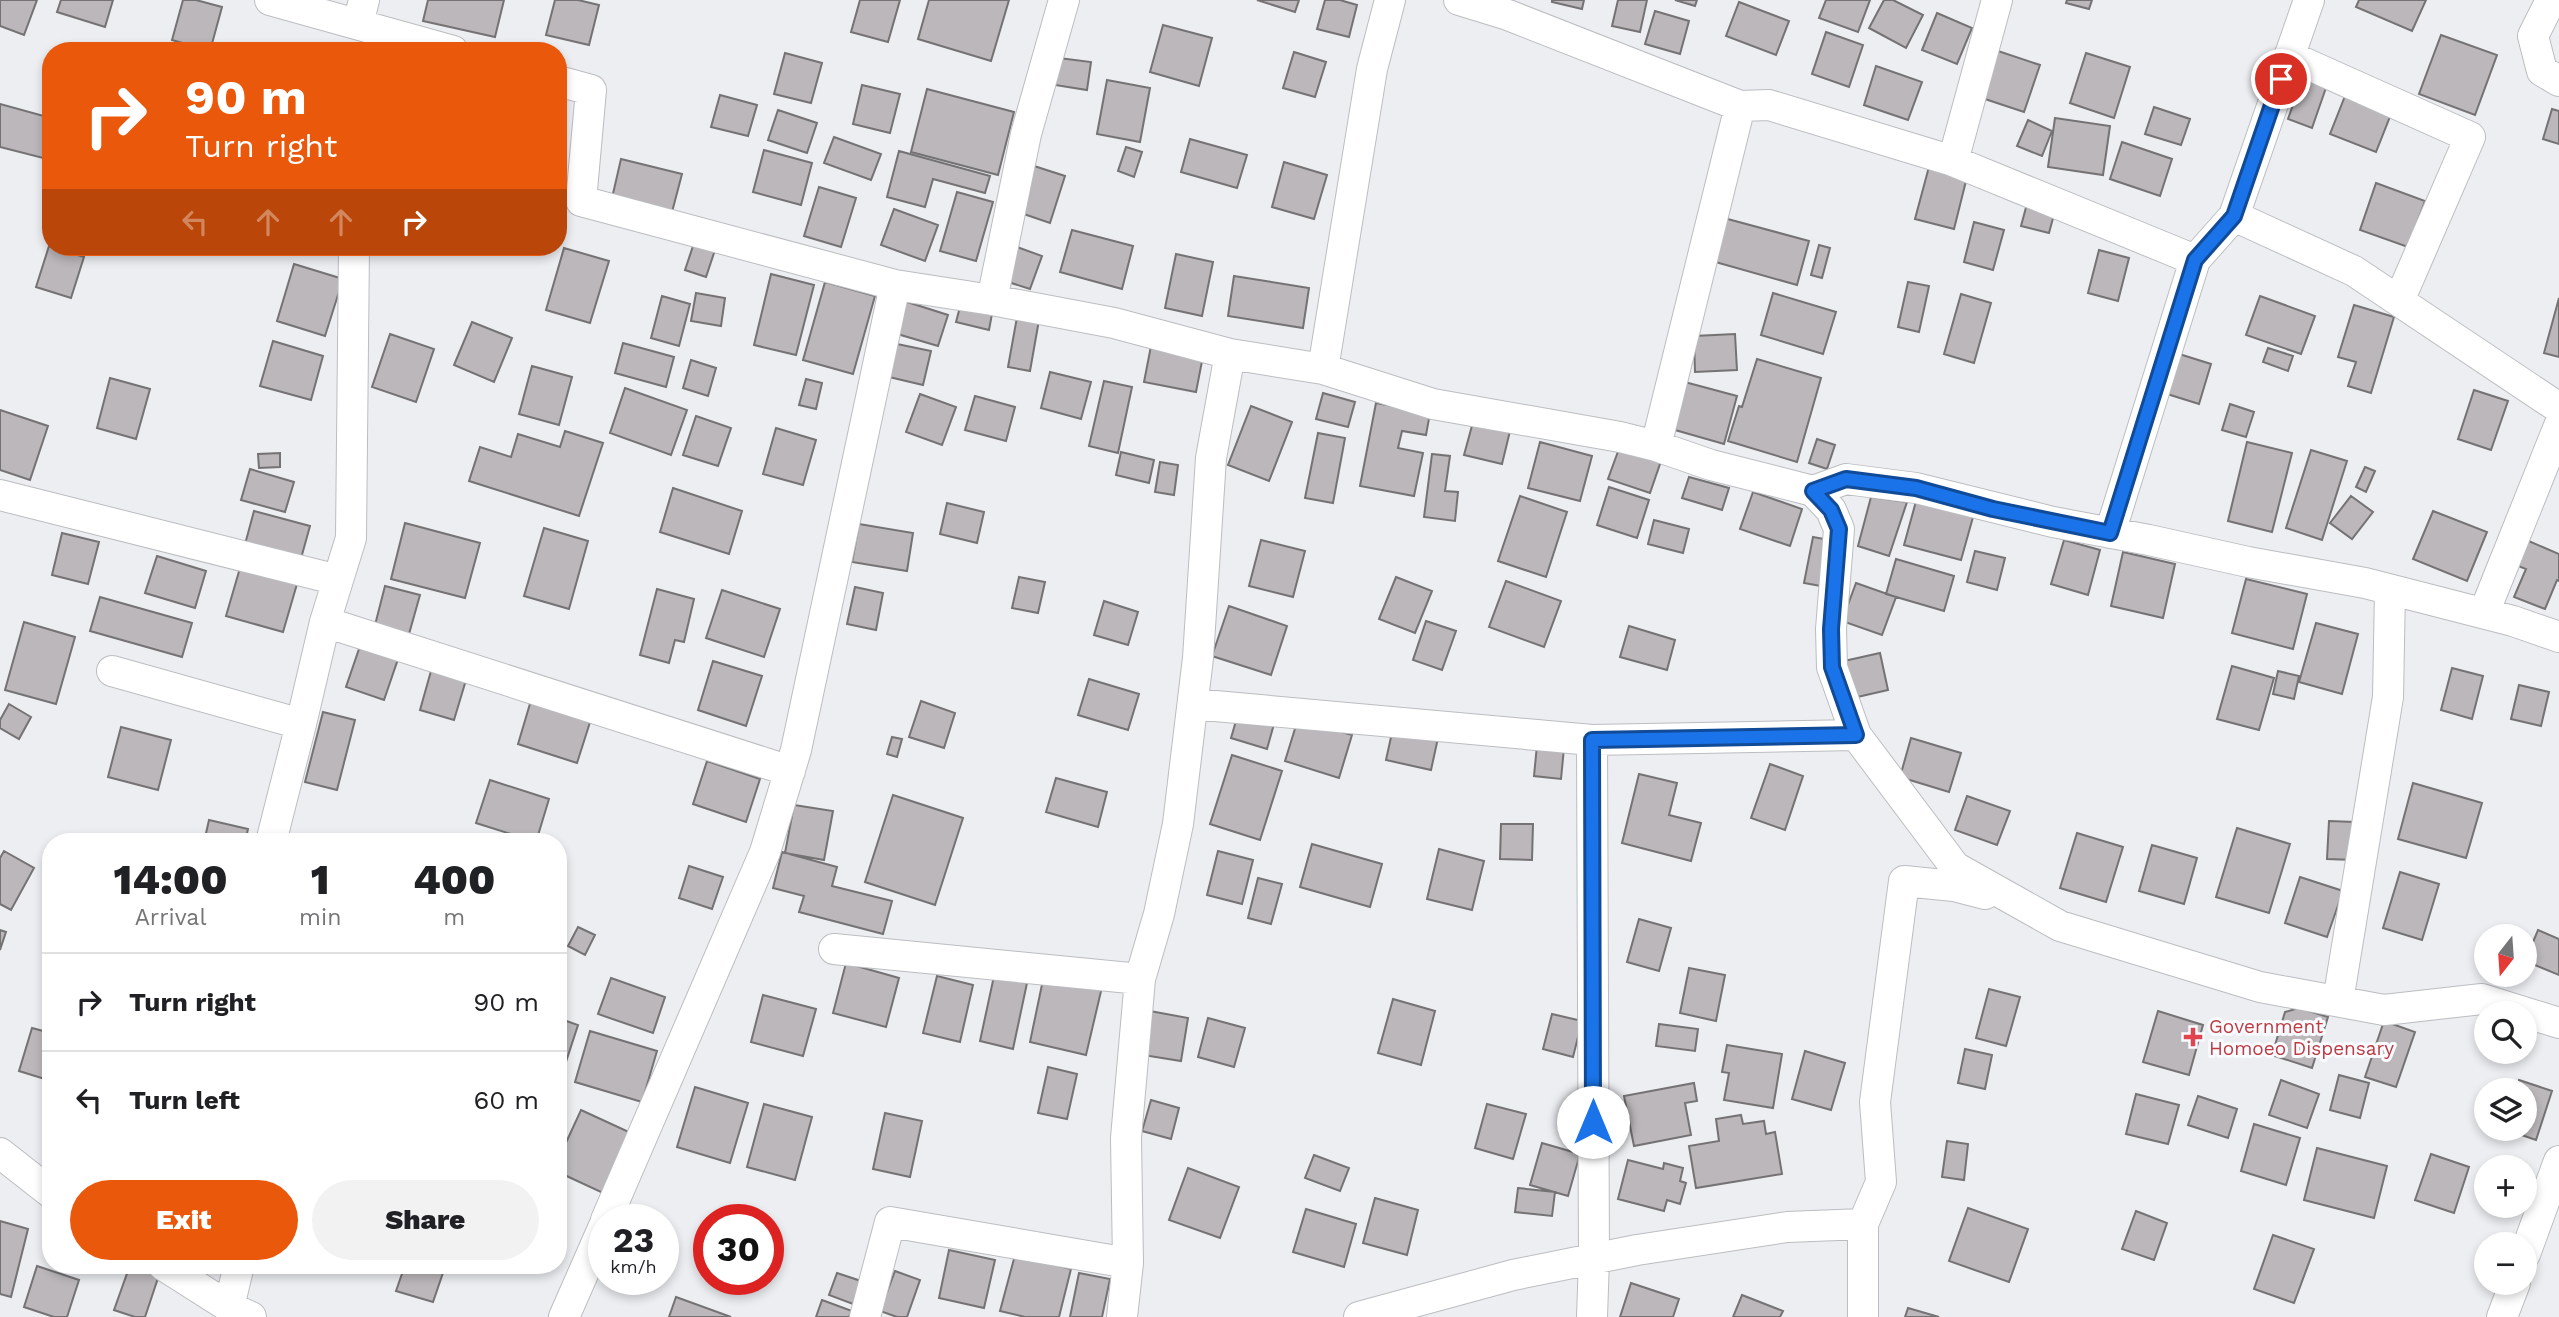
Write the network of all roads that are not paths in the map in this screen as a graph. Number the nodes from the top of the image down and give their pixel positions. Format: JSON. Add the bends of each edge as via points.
{"nodes":[{"id":1,"x":270,"y":0,"type":"edge"},
{"id":2,"x":1063,"y":0,"type":"edge"},
{"id":3,"x":1390,"y":0,"type":"edge"},
{"id":4,"x":1459,"y":0,"type":"edge"},
{"id":5,"x":1997,"y":0,"type":"edge"},
{"id":6,"x":2309,"y":0,"type":"edge"},
{"id":7,"x":2551,"y":0,"type":"edge"},
{"id":8,"x":1510,"y":7,"type":"edge"},
{"id":9,"x":369,"y":26,"type":"edge"},
{"id":10,"x":423,"y":42,"type":"edge"},
{"id":11,"x":2289,"y":56,"type":"junction"},
{"id":12,"x":2559,"y":81,"type":"edge"},
{"id":13,"x":567,"y":83,"type":"edge"},
{"id":14,"x":1740,"y":106,"type":"junction"},
{"id":15,"x":1953,"y":161,"type":"junction"},
{"id":16,"x":2234,"y":216,"type":"junction"},
{"id":17,"x":354,"y":256,"type":"edge"},
{"id":18,"x":2195,"y":260,"type":"junction"},
{"id":19,"x":895,"y":285,"type":"junction"},
{"id":20,"x":992,"y":300,"type":"junction"},
{"id":21,"x":2399,"y":301,"type":"junction"},
{"id":22,"x":1230,"y":354,"type":"junction"},
{"id":23,"x":1323,"y":369,"type":"junction"},
{"id":24,"x":2559,"y":408,"type":"edge"},
{"id":25,"x":2559,"y":426,"type":"edge"},
{"id":26,"x":1656,"y":446,"type":"junction"},
{"id":27,"x":1813,"y":491,"type":"junction"},
{"id":28,"x":0,"y":495,"type":"edge"},
{"id":29,"x":2110,"y":533,"type":"junction"},
{"id":30,"x":338,"y":580,"type":"junction"},
{"id":31,"x":2390,"y":590,"type":"junction"},
{"id":32,"x":2484,"y":613,"type":"junction"},
{"id":33,"x":325,"y":622,"type":"junction"},
{"id":34,"x":2559,"y":637,"type":"edge"},
{"id":35,"x":112,"y":671,"type":"dead end"},
{"id":36,"x":1193,"y":704,"type":"junction"},
{"id":37,"x":302,"y":724,"type":"junction"},
{"id":38,"x":1856,"y":735,"type":"junction"},
{"id":39,"x":1592,"y":740,"type":"junction"},
{"id":40,"x":790,"y":771,"type":"junction"},
{"id":41,"x":273,"y":833,"type":"edge"},
{"id":42,"x":2016,"y":901,"type":"junction"},
{"id":43,"x":834,"y":949,"type":"dead end"},
{"id":44,"x":1140,"y":979,"type":"junction"},
{"id":45,"x":2338,"y":1001,"type":"junction"},
{"id":46,"x":2559,"y":1023,"type":"edge"},
{"id":47,"x":0,"y":1153,"type":"edge"},
{"id":48,"x":2559,"y":1161,"type":"edge"},
{"id":49,"x":42,"y":1186,"type":"edge"},
{"id":50,"x":613,"y":1204,"type":"edge"},
{"id":51,"x":1863,"y":1224,"type":"junction"},
{"id":52,"x":2533,"y":1232,"type":"edge"},
{"id":53,"x":1594,"y":1259,"type":"junction"},
{"id":54,"x":588,"y":1262,"type":"edge"},
{"id":55,"x":1128,"y":1263,"type":"junction"},
{"id":56,"x":178,"y":1274,"type":"edge"},
{"id":57,"x":239,"y":1274,"type":"edge"},
{"id":58,"x":2510,"y":1295,"type":"edge"},
{"id":59,"x":240,"y":1312,"type":"edge"},
{"id":60,"x":564,"y":1317,"type":"edge"},
{"id":61,"x":865,"y":1317,"type":"edge"},
{"id":62,"x":1122,"y":1317,"type":"edge"},
{"id":63,"x":1359,"y":1317,"type":"edge"},
{"id":64,"x":1592,"y":1317,"type":"edge"},
{"id":65,"x":1863,"y":1317,"type":"edge"},
{"id":66,"x":2502,"y":1317,"type":"edge"}],
"edges":[{"from":1,"to":9,"type":"street"},
{"from":2,"to":20,"type":"street","via":[[1026,134]]},
{"from":3,"to":23,"type":"street","via":[[1372,69]]},
{"from":4,"to":8,"type":"street"},
{"from":5,"to":15,"type":"street"},
{"from":6,"to":11,"type":"street"},
{"from":7,"to":12,"type":"street","via":[[2533,36],[2542,71]]},
{"from":8,"to":14,"type":"street"},
{"from":9,"to":10,"type":"street"},
{"from":11,"to":16,"type":"street"},
{"from":11,"to":21,"type":"street","via":[[2470,137]]},
{"from":13,"to":19,"type":"street","via":[[591,90],[581,201]]},
{"from":14,"to":15,"type":"street","via":[[1769,105]]},
{"from":14,"to":26,"type":"street"},
{"from":15,"to":18,"type":"street"},
{"from":16,"to":18,"type":"street"},
{"from":16,"to":21,"type":"street","via":[[2354,271]]},
{"from":17,"to":30,"type":"street","via":[[351,538]]},
{"from":18,"to":29,"type":"street"},
{"from":19,"to":20,"type":"street"},
{"from":19,"to":40,"type":"street"},
{"from":20,"to":22,"type":"street","via":[[1114,323]]},
{"from":21,"to":24,"type":"street"},
{"from":22,"to":23,"type":"street"},
{"from":22,"to":36,"type":"street","via":[[1211,458]]},
{"from":23,"to":26,"type":"street","via":[[1433,404]]},
{"from":25,"to":32,"type":"street"},
{"from":26,"to":27,"type":"street"},
{"from":27,"to":29,"type":"street","via":[[1846,479],[1916,488]]},
{"from":27,"to":38,"type":"street","via":[[1831,510],[1839,529],[1832,667]]},
{"from":28,"to":30,"type":"street"},
{"from":29,"to":31,"type":"street"},
{"from":30,"to":33,"type":"street"},
{"from":31,"to":32,"type":"street"},
{"from":31,"to":45,"type":"street","via":[[2388,697]]},
{"from":32,"to":34,"type":"street"},
{"from":33,"to":37,"type":"street"},
{"from":33,"to":40,"type":"street"},
{"from":35,"to":37,"type":"street"},
{"from":36,"to":39,"type":"street"},
{"from":36,"to":44,"type":"street","via":[[1178,824]]},
{"from":37,"to":41,"type":"street"},
{"from":38,"to":39,"type":"street"},
{"from":38,"to":42,"type":"street","via":[[1955,867]]},
{"from":39,"to":53,"type":"street"},
{"from":40,"to":50,"type":"street","via":[[765,852]]},
{"from":42,"to":45,"type":"street","via":[[2060,926],[2260,987]]},
{"from":42,"to":51,"type":"street","via":[[1954,886],[1904,881],[1875,1102],[1881,1182]]},
{"from":43,"to":44,"type":"street"},
{"from":44,"to":55,"type":"street","via":[[1126,1138]]},
{"from":45,"to":46,"type":"street","via":[[2384,1010],[2482,999]]},
{"from":47,"to":49,"type":"street"},
{"from":48,"to":52,"type":"street"},
{"from":51,"to":53,"type":"street","via":[[1787,1227]]},
{"from":51,"to":65,"type":"street"},
{"from":53,"to":63,"type":"street","via":[[1513,1275]]},
{"from":53,"to":64,"type":"street"},
{"from":54,"to":60,"type":"street"},
{"from":55,"to":61,"type":"street","via":[[890,1222]]},
{"from":55,"to":62,"type":"street"},
{"from":56,"to":59,"type":"street"},
{"from":57,"to":59,"type":"street"},
{"from":58,"to":66,"type":"street"}]}
